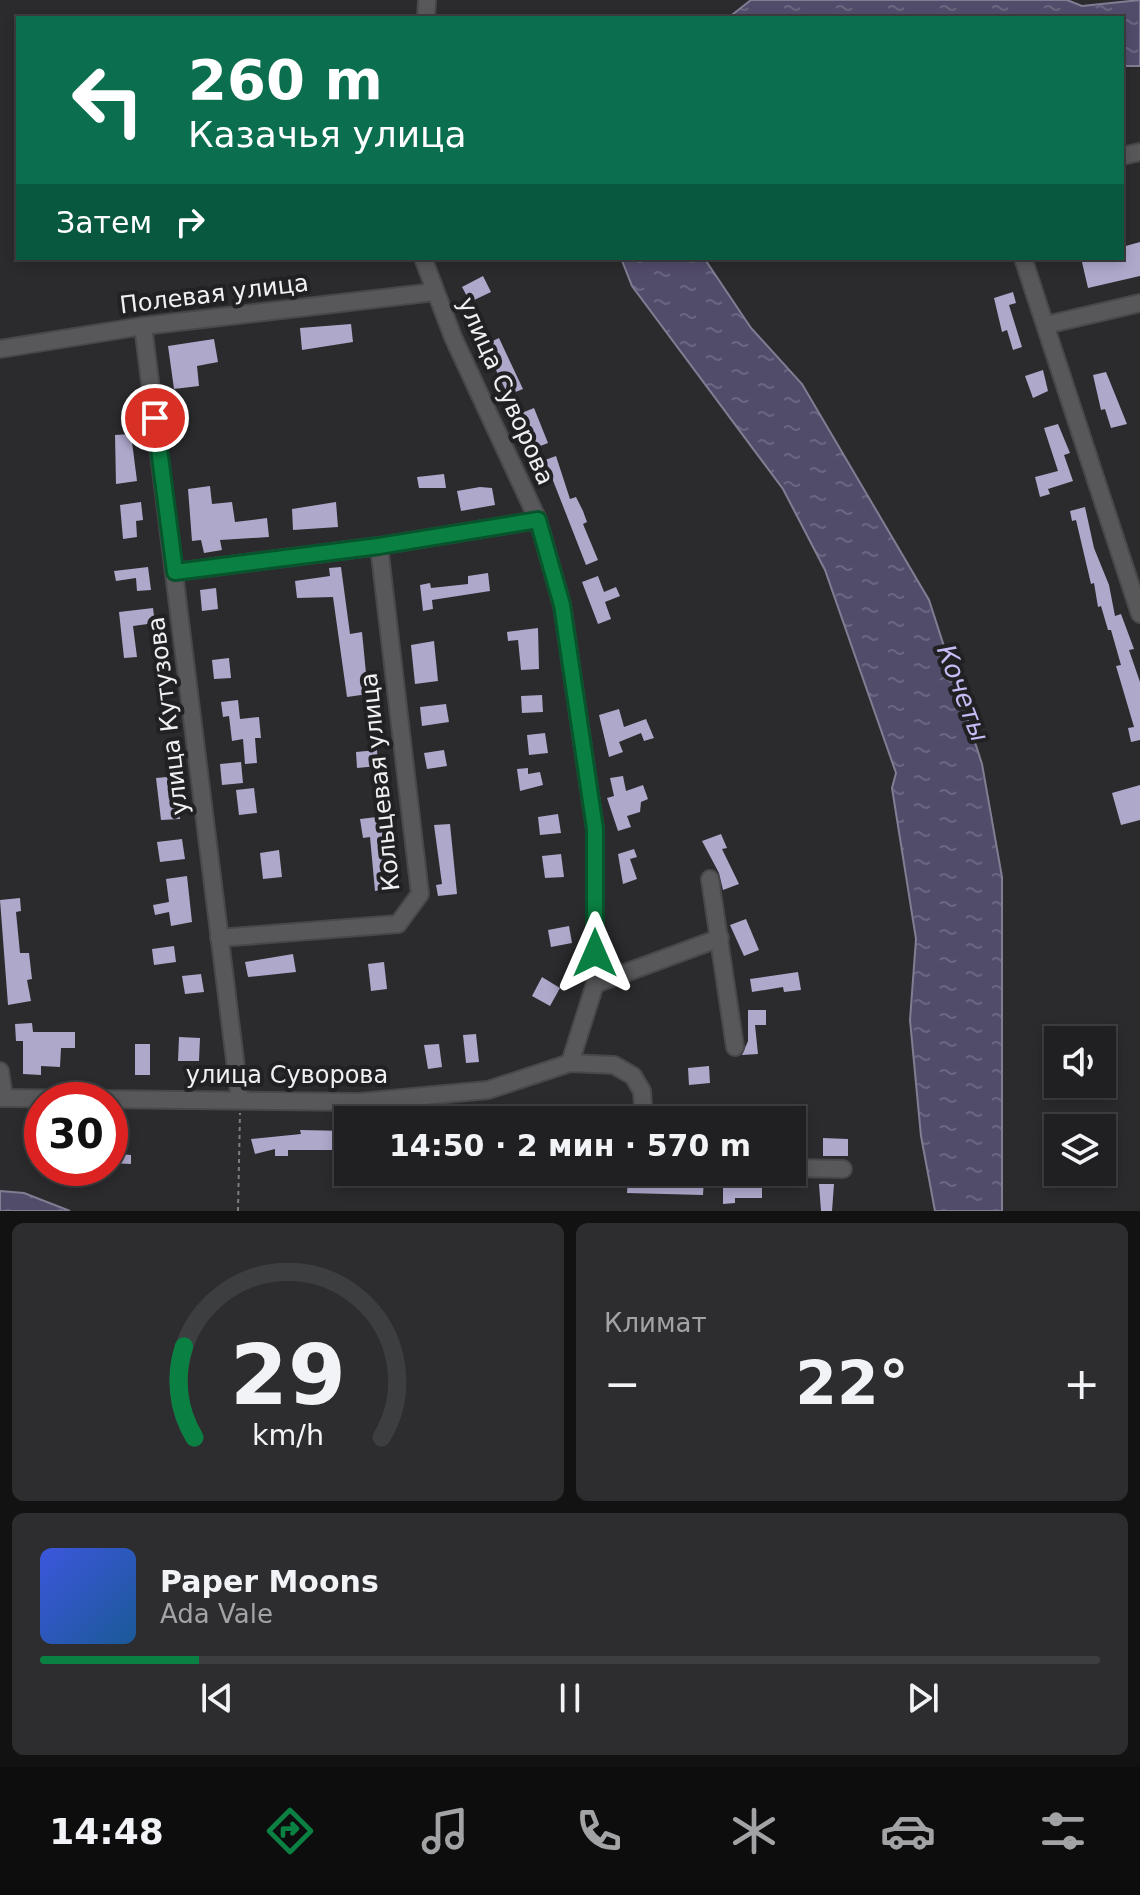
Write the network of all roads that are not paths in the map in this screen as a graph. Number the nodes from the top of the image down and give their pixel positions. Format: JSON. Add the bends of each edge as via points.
{"nodes":[{"id":1,"x":424,"y":260,"type":"edge"},
{"id":2,"x":1024,"y":260,"type":"edge"},
{"id":3,"x":435,"y":292,"type":"junction"},
{"id":4,"x":1140,"y":303,"type":"edge"},
{"id":5,"x":1046,"y":325,"type":"junction"},
{"id":6,"x":143,"y":326,"type":"junction"},
{"id":7,"x":0,"y":349,"type":"edge"},
{"id":8,"x":538,"y":520,"type":"junction"},
{"id":9,"x":379,"y":546,"type":"junction"},
{"id":10,"x":175,"y":572,"type":"junction"},
{"id":11,"x":1140,"y":614,"type":"edge"},
{"id":12,"x":710,"y":879,"type":"dead end"},
{"id":13,"x":219,"y":938,"type":"junction"},
{"id":14,"x":720,"y":938,"type":"junction"},
{"id":15,"x":595,"y":984,"type":"junction"},
{"id":16,"x":735,"y":1047,"type":"dead end"},
{"id":17,"x":570,"y":1063,"type":"junction"},
{"id":18,"x":0,"y":1071,"type":"edge"},
{"id":19,"x":2,"y":1098,"type":"edge"},
{"id":20,"x":240,"y":1100,"type":"junction"},
{"id":21,"x":643,"y":1106,"type":"edge"},
{"id":22,"x":806,"y":1168,"type":"edge"},
{"id":23,"x":843,"y":1169,"type":"dead end"}],
"edges":[{"from":1,"to":3,"type":"street","name":"улица Суворова"},
{"from":2,"to":5,"type":"street"},
{"from":3,"to":6,"type":"street","name":"Полевая улица"},
{"from":3,"to":8,"type":"street","name":"улица Суворова"},
{"from":4,"to":5,"type":"street"},
{"from":5,"to":11,"type":"street"},
{"from":6,"to":7,"type":"street","name":"Полевая улица"},
{"from":6,"to":10,"type":"street","name":"улица Кутузова"},
{"from":8,"to":9,"type":"street"},
{"from":8,"to":15,"type":"street","name":"улица Суворова","via":[[562,605],[595,829]]},
{"from":9,"to":10,"type":"street"},
{"from":9,"to":13,"type":"street","name":"Кольцевая улица","via":[[420,894],[398,924]]},
{"from":10,"to":13,"type":"street","name":"улица Кутузова"},
{"from":12,"to":14,"type":"street"},
{"from":13,"to":20,"type":"street","name":"улица Кутузова"},
{"from":14,"to":15,"type":"street"},
{"from":14,"to":16,"type":"street"},
{"from":15,"to":17,"type":"street","name":"улица Суворова"},
{"from":17,"to":20,"type":"street","name":"улица Суворова","via":[[488,1090],[360,1102]]},
{"from":17,"to":21,"type":"street","name":"улица Суворова","via":[[614,1065],[633,1076]]},
{"from":18,"to":19,"type":"street"},
{"from":19,"to":20,"type":"street","name":"улица Суворова"},
{"from":22,"to":23,"type":"street"}]}
